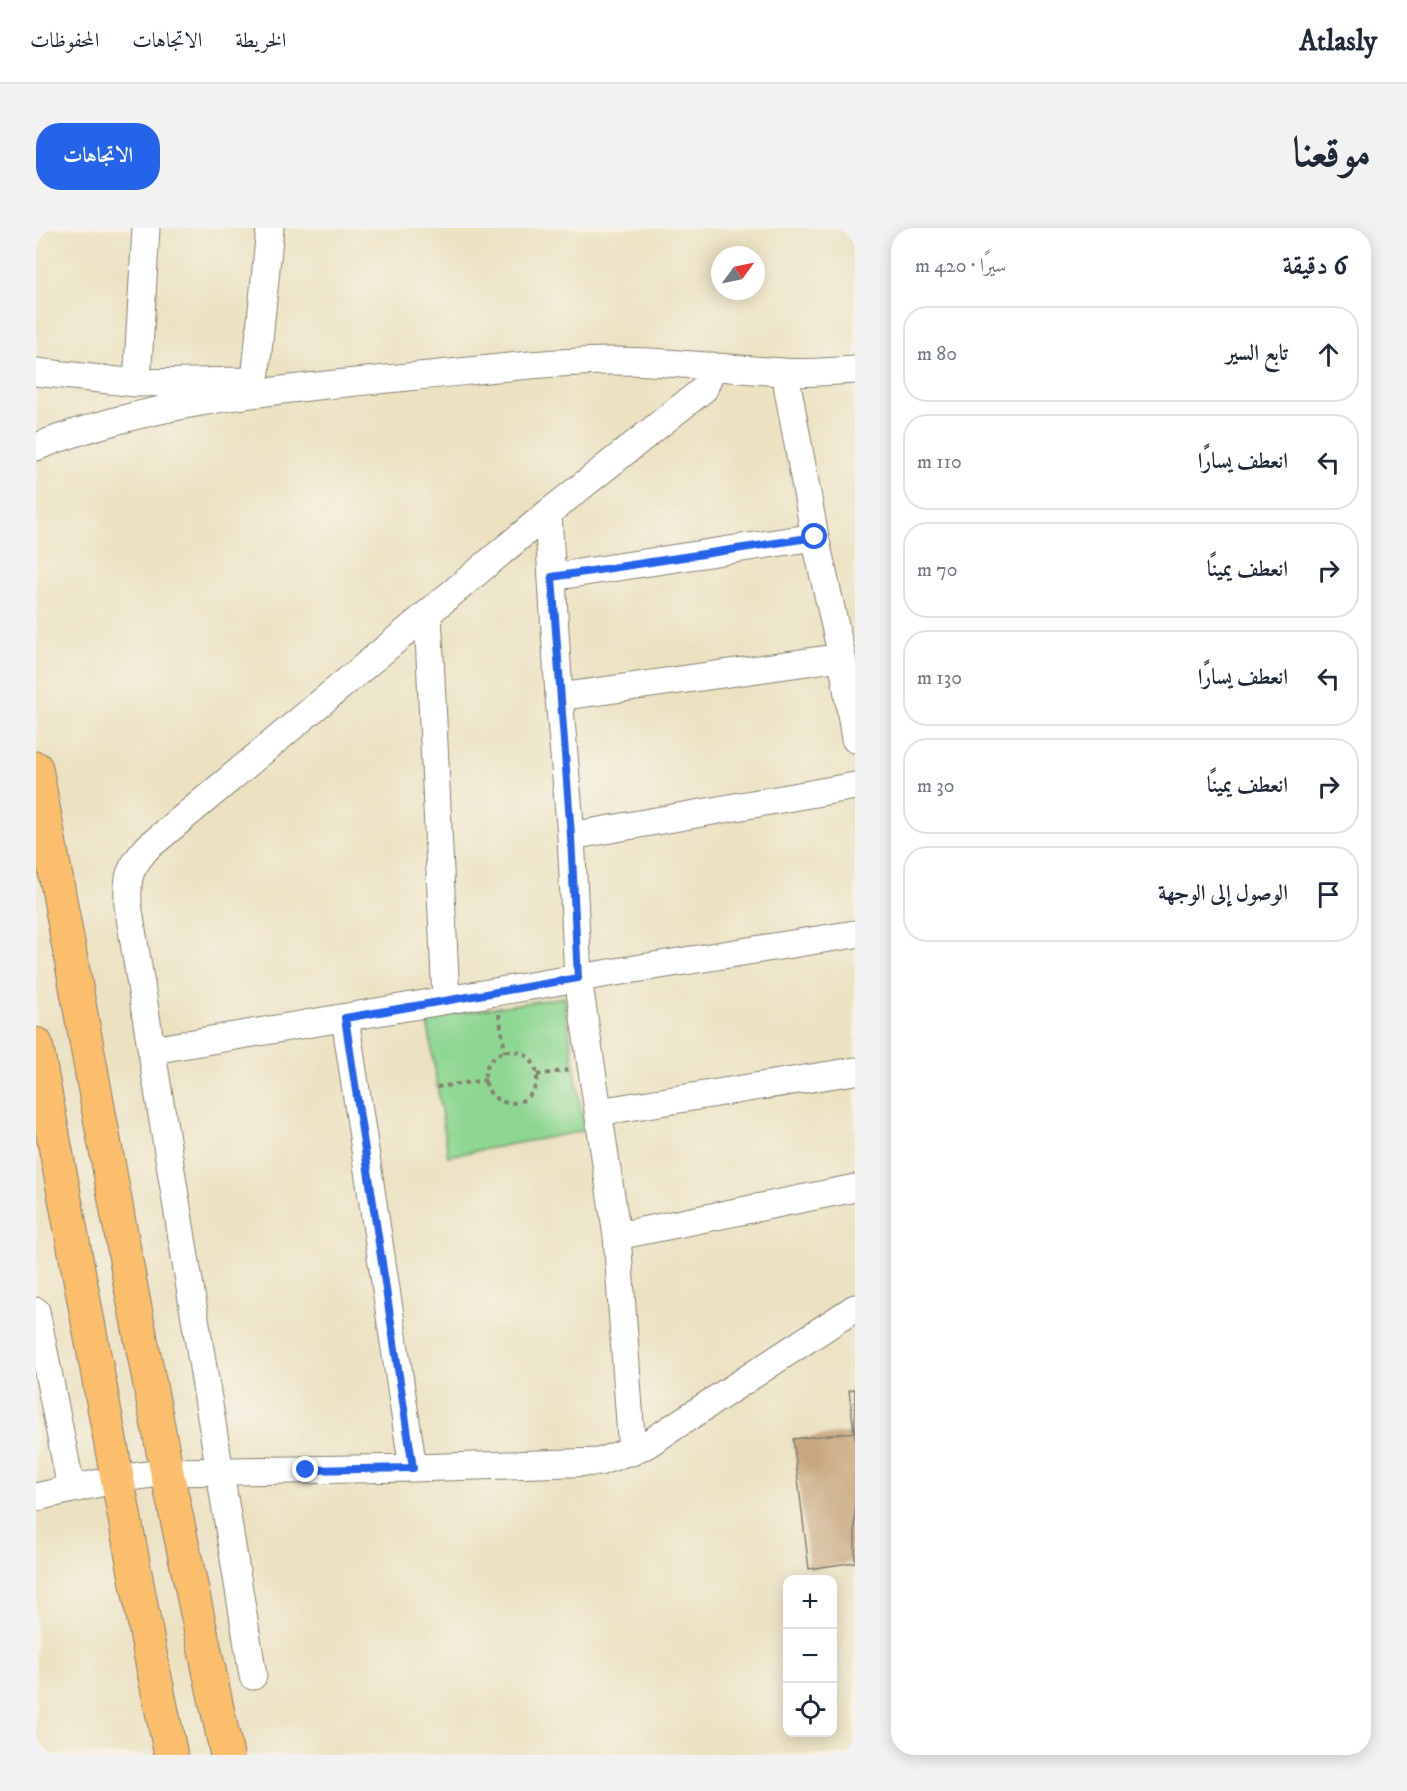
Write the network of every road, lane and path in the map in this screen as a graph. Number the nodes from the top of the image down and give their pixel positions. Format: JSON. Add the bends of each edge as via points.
{"nodes":[{"id":1,"x":146,"y":228,"type":"edge"},
{"id":2,"x":270,"y":228,"type":"edge"},
{"id":3,"x":713,"y":366,"type":"junction"},
{"id":4,"x":855,"y":370,"type":"edge"},
{"id":5,"x":36,"y":372,"type":"edge"},
{"id":6,"x":785,"y":373,"type":"junction"},
{"id":7,"x":255,"y":381,"type":"junction"},
{"id":8,"x":137,"y":383,"type":"junction"},
{"id":9,"x":317,"y":385,"type":"junction"},
{"id":10,"x":36,"y":447,"type":"edge"},
{"id":11,"x":548,"y":513,"type":"junction"},
{"id":12,"x":815,"y":537,"type":"junction"},
{"id":13,"x":552,"y":577,"type":"junction"},
{"id":14,"x":428,"y":614,"type":"junction"},
{"id":15,"x":842,"y":657,"type":"junction"},
{"id":16,"x":559,"y":697,"type":"junction"},
{"id":17,"x":855,"y":739,"type":"edge"},
{"id":18,"x":36,"y":768,"type":"edge"},
{"id":19,"x":855,"y":786,"type":"edge"},
{"id":20,"x":571,"y":836,"type":"junction"},
{"id":21,"x":855,"y":934,"type":"edge"},
{"id":22,"x":578,"y":978,"type":"junction"},
{"id":23,"x":495,"y":992,"type":"junction"},
{"id":24,"x":446,"y":1000,"type":"junction"},
{"id":25,"x":345,"y":1018,"type":"junction"},
{"id":26,"x":36,"y":1044,"type":"edge"},
{"id":27,"x":152,"y":1050,"type":"junction"},
{"id":28,"x":505,"y":1052,"type":"junction"},
{"id":29,"x":591,"y":1066,"type":"junction"},
{"id":30,"x":855,"y":1071,"type":"edge"},
{"id":31,"x":537,"y":1075,"type":"junction"},
{"id":32,"x":486,"y":1080,"type":"junction"},
{"id":33,"x":437,"y":1087,"type":"dead end"},
{"id":34,"x":598,"y":1112,"type":"junction"},
{"id":35,"x":855,"y":1188,"type":"edge"},
{"id":36,"x":616,"y":1236,"type":"junction"},
{"id":37,"x":855,"y":1308,"type":"edge"},
{"id":38,"x":36,"y":1311,"type":"edge"},
{"id":39,"x":632,"y":1452,"type":"junction"},
{"id":40,"x":413,"y":1468,"type":"junction"},
{"id":41,"x":220,"y":1471,"type":"junction"},
{"id":42,"x":167,"y":1472,"type":"junction"},
{"id":43,"x":118,"y":1479,"type":"junction"},
{"id":44,"x":71,"y":1488,"type":"junction"},
{"id":45,"x":36,"y":1497,"type":"edge"},
{"id":46,"x":253,"y":1676,"type":"dead end"},
{"id":47,"x":171,"y":1755,"type":"edge"},
{"id":48,"x":227,"y":1755,"type":"edge"}],
"edges":[{"from":1,"to":8,"type":"street"},
{"from":2,"to":7,"type":"street"},
{"from":3,"to":6,"type":"street"},
{"from":3,"to":9,"type":"street","via":[[607,361]]},
{"from":3,"to":11,"type":"street","via":[[704,389]]},
{"from":4,"to":6,"type":"street"},
{"from":5,"to":8,"type":"street"},
{"from":6,"to":12,"type":"street"},
{"from":7,"to":8,"type":"street"},
{"from":7,"to":9,"type":"street"},
{"from":9,"to":10,"type":"street","via":[[124,418]]},
{"from":11,"to":13,"type":"street"},
{"from":11,"to":14,"type":"street"},
{"from":12,"to":13,"type":"street"},
{"from":12,"to":15,"type":"street"},
{"from":13,"to":16,"type":"street"},
{"from":14,"to":24,"type":"street"},
{"from":14,"to":27,"type":"street","via":[[147,848],[133,864],[128,880],[128,905]]},
{"from":15,"to":16,"type":"street"},
{"from":15,"to":17,"type":"street"},
{"from":16,"to":20,"type":"street"},
{"from":18,"to":42,"type":"highway"},
{"from":19,"to":20,"type":"street"},
{"from":20,"to":22,"type":"street"},
{"from":21,"to":22,"type":"street"},
{"from":22,"to":23,"type":"street"},
{"from":22,"to":29,"type":"street"},
{"from":23,"to":24,"type":"street"},
{"from":23,"to":28,"type":"path"},
{"from":24,"to":25,"type":"street"},
{"from":25,"to":27,"type":"street"},
{"from":25,"to":40,"type":"street"},
{"from":26,"to":43,"type":"highway"},
{"from":27,"to":41,"type":"street"},
{"from":28,"to":31,"type":"path","via":[[513,1051],[530,1059]]},
{"from":28,"to":32,"type":"path","via":[[490,1062]]},
{"from":29,"to":31,"type":"path"},
{"from":29,"to":34,"type":"street"},
{"from":30,"to":34,"type":"street"},
{"from":31,"to":32,"type":"path","via":[[528,1097],[513,1103],[491,1094]]},
{"from":32,"to":33,"type":"path"},
{"from":34,"to":36,"type":"street"},
{"from":35,"to":36,"type":"street"},
{"from":36,"to":39,"type":"street"},
{"from":37,"to":39,"type":"street"},
{"from":38,"to":44,"type":"street"},
{"from":39,"to":40,"type":"street","via":[[599,1462]]},
{"from":40,"to":41,"type":"street"},
{"from":41,"to":42,"type":"street"},
{"from":41,"to":46,"type":"street"},
{"from":42,"to":43,"type":"street"},
{"from":42,"to":48,"type":"highway"},
{"from":43,"to":44,"type":"street"},
{"from":43,"to":47,"type":"highway"},
{"from":44,"to":45,"type":"street"}]}
